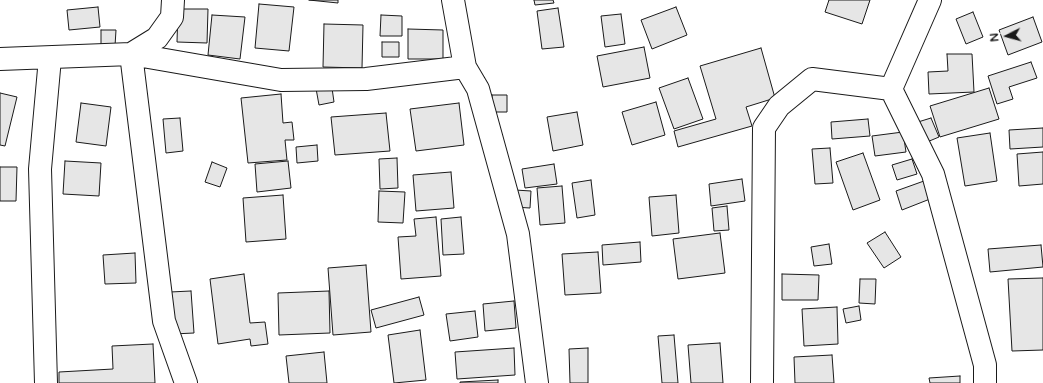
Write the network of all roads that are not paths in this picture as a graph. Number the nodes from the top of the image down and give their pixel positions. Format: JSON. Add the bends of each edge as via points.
{"nodes":[{"id":1,"x":173,"y":0,"type":"edge"},
{"id":2,"x":453,"y":0,"type":"edge"},
{"id":3,"x":930,"y":0,"type":"edge"},
{"id":4,"x":131,"y":54,"type":"junction"},
{"id":5,"x":50,"y":58,"type":"junction"},
{"id":6,"x":0,"y":59,"type":"edge"},
{"id":7,"x":465,"y":67,"type":"junction"},
{"id":8,"x":892,"y":89,"type":"junction"},
{"id":9,"x":46,"y":383,"type":"edge"},
{"id":10,"x":186,"y":383,"type":"edge"},
{"id":11,"x":537,"y":383,"type":"edge"},
{"id":12,"x":762,"y":383,"type":"edge"},
{"id":13,"x":985,"y":383,"type":"edge"}],
"edges":[{"from":1,"to":4,"type":"street","via":[[172,17],[157,38]]},
{"from":2,"to":7,"type":"street"},
{"from":3,"to":8,"type":"street"},
{"from":4,"to":5,"type":"street"},
{"from":4,"to":7,"type":"street","via":[[281,80],[366,79]]},
{"from":4,"to":10,"type":"street","via":[[164,321]]},
{"from":5,"to":6,"type":"street"},
{"from":5,"to":9,"type":"street","via":[[40,169]]},
{"from":7,"to":11,"type":"street","via":[[478,89],[518,234]]},
{"from":8,"to":12,"type":"street","via":[[812,79],[779,106],[764,128]]},
{"from":8,"to":13,"type":"street","via":[[933,174],[985,365]]}]}
